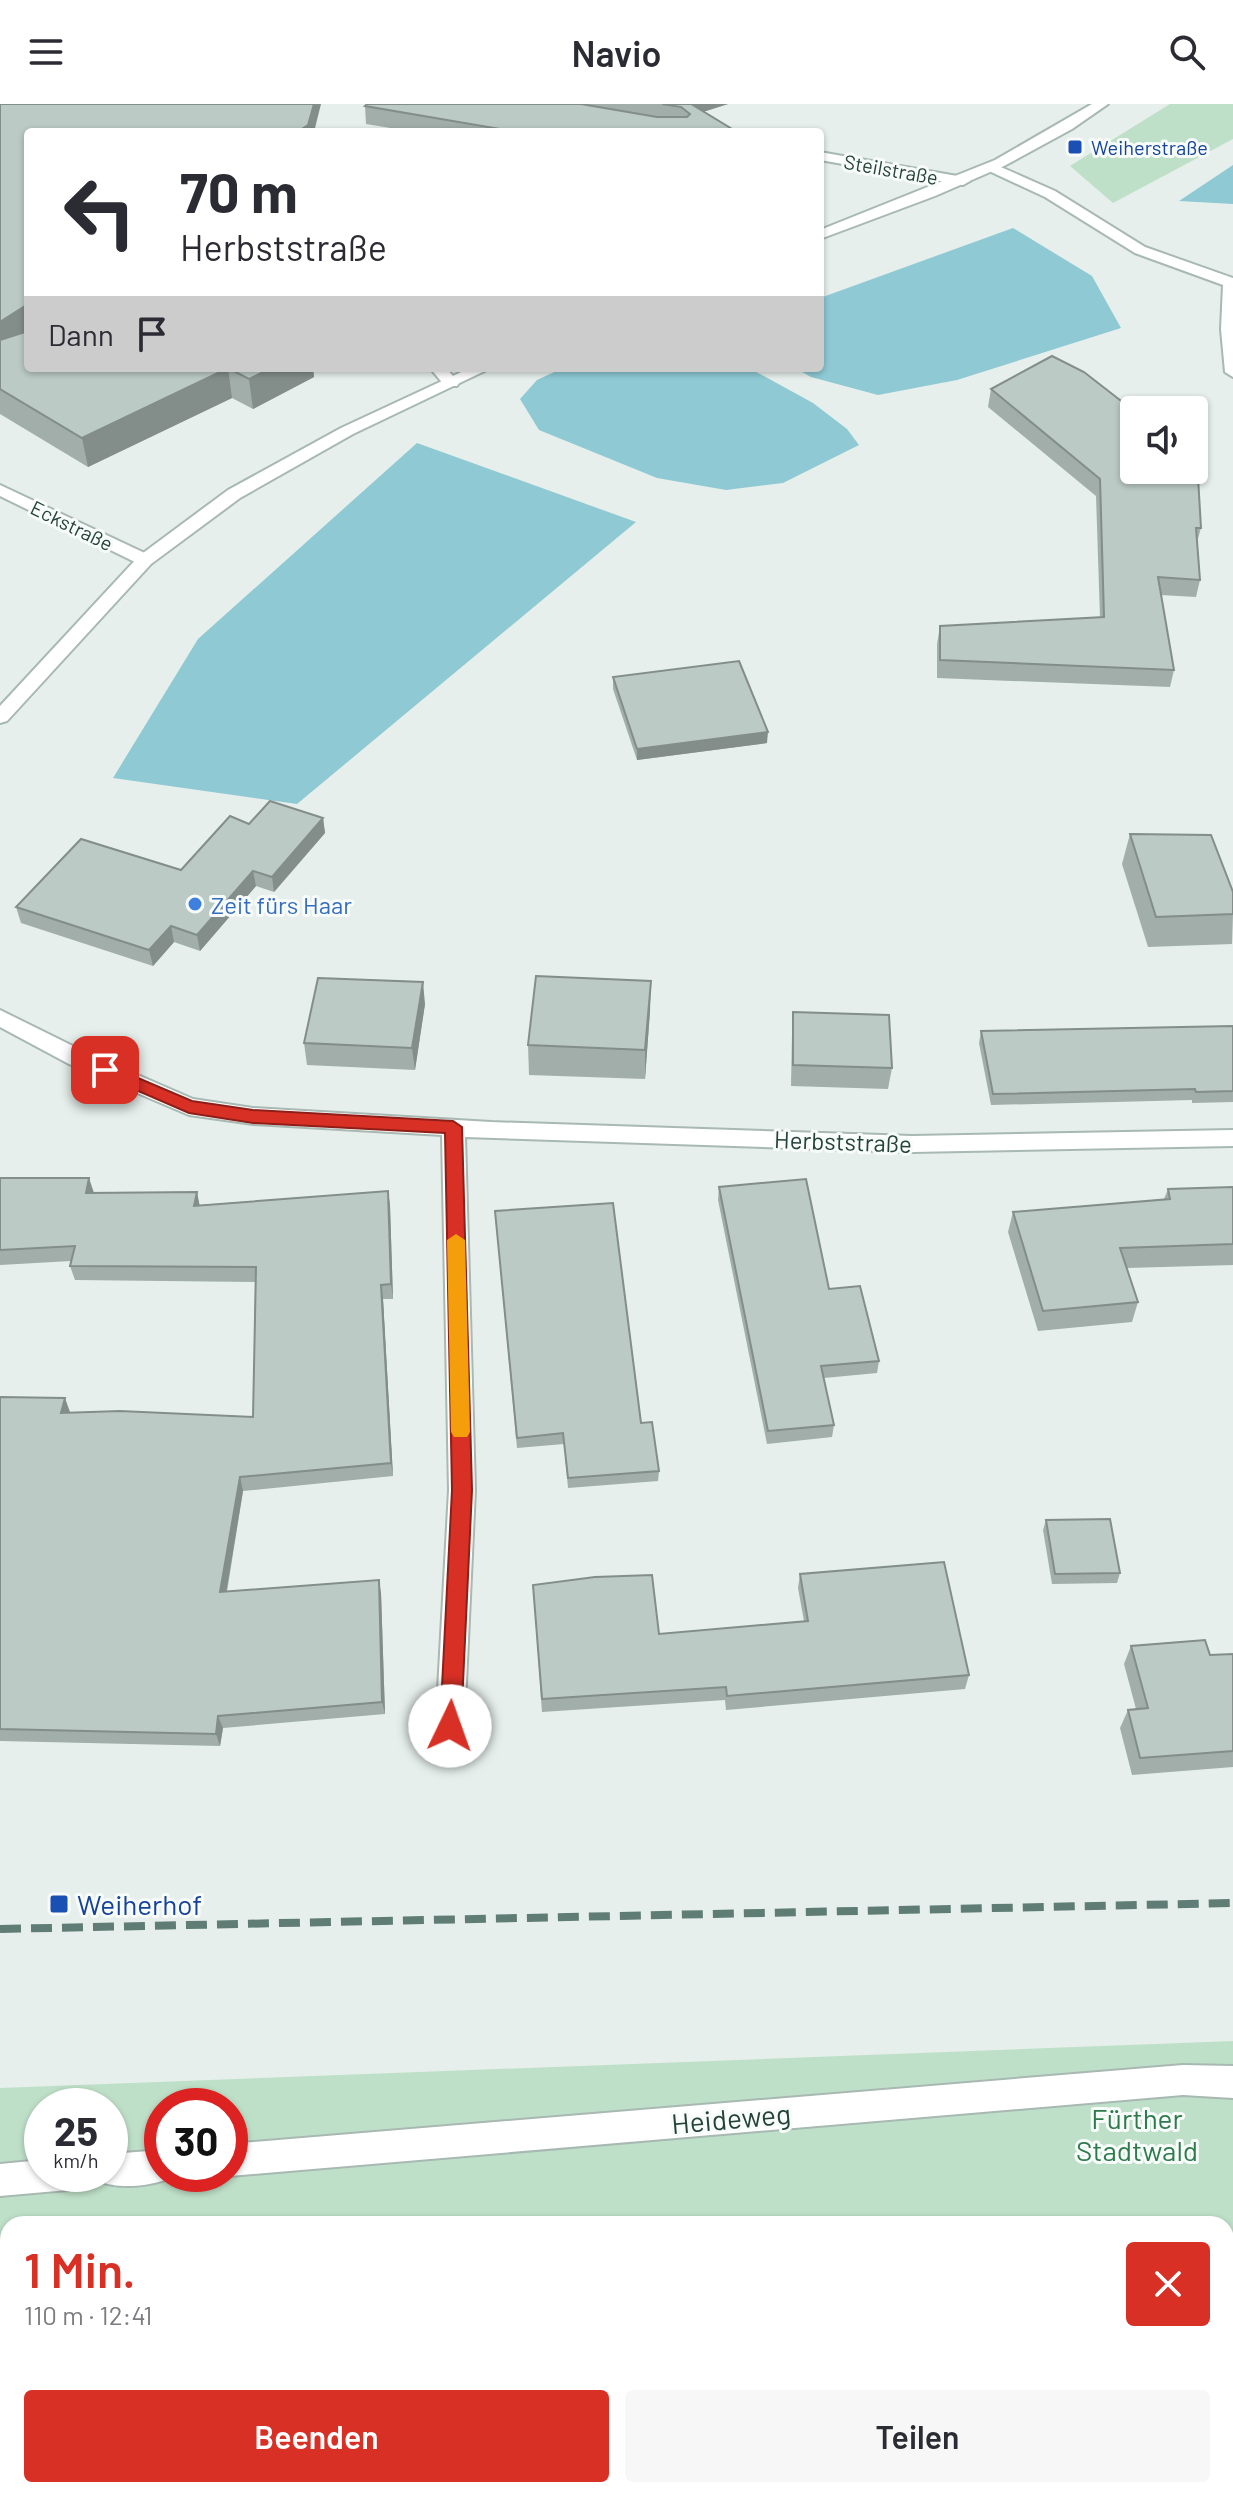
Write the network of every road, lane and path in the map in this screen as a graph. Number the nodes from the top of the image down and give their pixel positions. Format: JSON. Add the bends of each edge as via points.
{"nodes":[{"id":1,"x":1101,"y":104,"type":"edge"},
{"id":2,"x":824,"y":157,"type":"edge"},
{"id":3,"x":994,"y":168,"type":"junction"},
{"id":4,"x":963,"y":181,"type":"junction"},
{"id":5,"x":824,"y":233,"type":"edge"},
{"id":6,"x":1232,"y":283,"type":"edge"},
{"id":7,"x":441,"y":372,"type":"edge"},
{"id":8,"x":474,"y":372,"type":"edge"},
{"id":9,"x":1233,"y":372,"type":"edge"},
{"id":10,"x":451,"y":383,"type":"junction"},
{"id":11,"x":0,"y":490,"type":"edge"},
{"id":12,"x":145,"y":560,"type":"junction"},
{"id":13,"x":0,"y":717,"type":"edge"},
{"id":14,"x":0,"y":1018,"type":"edge"},
{"id":15,"x":453,"y":1127,"type":"junction"},
{"id":16,"x":1233,"y":1138,"type":"edge"},
{"id":17,"x":450,"y":1726,"type":"dead end"},
{"id":18,"x":1233,"y":2082,"type":"edge"},
{"id":19,"x":248,"y":2158,"type":"edge"},
{"id":20,"x":24,"y":2178,"type":"edge"},
{"id":21,"x":0,"y":2180,"type":"edge"}],
"edges":[{"from":1,"to":3,"type":"street","via":[[1057,136]]},
{"from":2,"to":4,"type":"street","name":"Steilstraße"},
{"from":3,"to":4,"type":"street"},
{"from":3,"to":6,"type":"street","via":[[1050,194],[1140,250]]},
{"from":4,"to":5,"type":"street"},
{"from":6,"to":9,"type":"street"},
{"from":7,"to":10,"type":"street"},
{"from":8,"to":10,"type":"street"},
{"from":10,"to":12,"type":"street","via":[[347,431],[234,494]]},
{"from":11,"to":12,"type":"street","name":"Eckstraße"},
{"from":12,"to":13,"type":"street"},
{"from":14,"to":15,"type":"street","name":"Herbststraße","via":[[189,1107],[253,1116]]},
{"from":15,"to":16,"type":"street","name":"Herbststraße","via":[[912,1144]]},
{"from":15,"to":17,"type":"street","via":[[462,1490]]},
{"from":18,"to":19,"type":"street","name":"Heideweg","via":[[1183,2080]]},
{"from":20,"to":21,"type":"street"}]}
